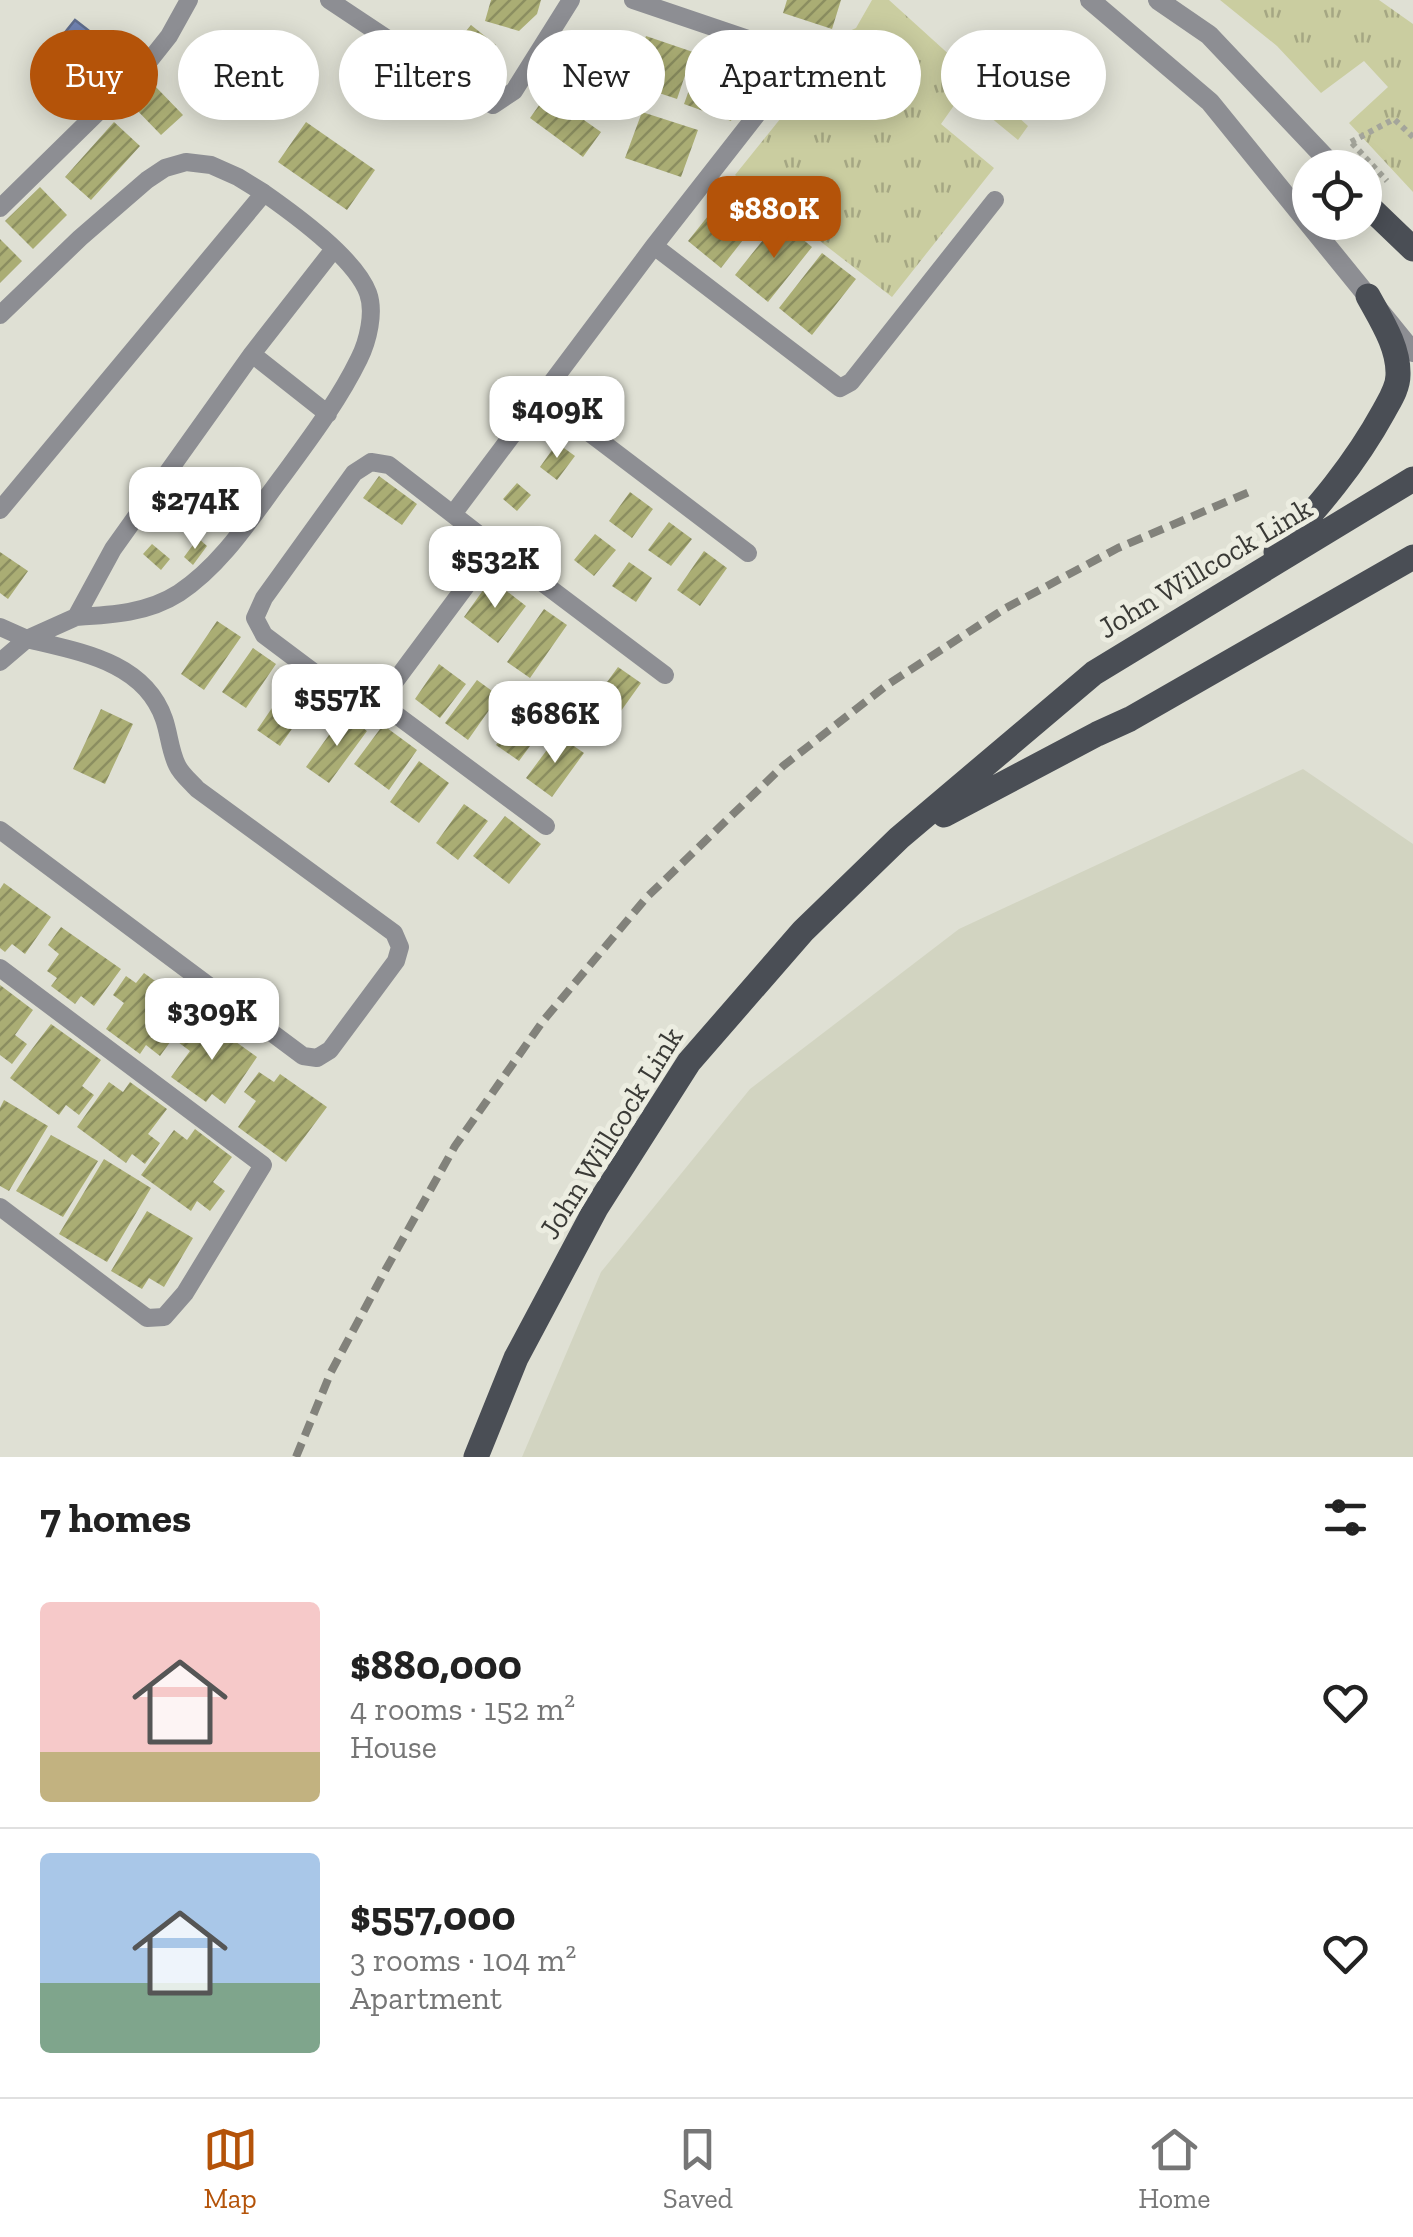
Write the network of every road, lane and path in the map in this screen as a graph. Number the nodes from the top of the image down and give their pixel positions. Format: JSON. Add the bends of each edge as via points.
{"nodes":[{"id":1,"x":329,"y":0,"type":"edge"},
{"id":2,"x":572,"y":0,"type":"edge"},
{"id":3,"x":633,"y":0,"type":"edge"},
{"id":4,"x":1090,"y":0,"type":"edge"},
{"id":5,"x":1158,"y":0,"type":"edge"},
{"id":6,"x":181,"y":4,"type":"edge"},
{"id":7,"x":357,"y":7,"type":"edge"},
{"id":8,"x":1413,"y":138,"type":"edge"},
{"id":9,"x":1350,"y":142,"type":"dead end"},
{"id":10,"x":1318,"y":150,"type":"edge"},
{"id":11,"x":264,"y":193,"type":"junction"},
{"id":12,"x":995,"y":200,"type":"dead end"},
{"id":13,"x":0,"y":208,"type":"edge"},
{"id":14,"x":1382,"y":219,"type":"edge"},
{"id":15,"x":1382,"y":225,"type":"edge"},
{"id":16,"x":654,"y":246,"type":"junction"},
{"id":17,"x":334,"y":249,"type":"junction"},
{"id":18,"x":1413,"y":249,"type":"edge"},
{"id":19,"x":1413,"y":265,"type":"edge"},
{"id":20,"x":1368,"y":296,"type":"junction"},
{"id":21,"x":0,"y":315,"type":"edge"},
{"id":22,"x":1413,"y":352,"type":"edge"},
{"id":23,"x":252,"y":354,"type":"junction"},
{"id":24,"x":542,"y":396,"type":"junction"},
{"id":25,"x":328,"y":414,"type":"junction"},
{"id":26,"x":1413,"y":479,"type":"edge"},
{"id":27,"x":0,"y":510,"type":"edge"},
{"id":28,"x":453,"y":514,"type":"junction"},
{"id":29,"x":495,"y":547,"type":"junction"},
{"id":30,"x":748,"y":553,"type":"dead end"},
{"id":31,"x":1413,"y":556,"type":"edge"},
{"id":32,"x":1252,"y":577,"type":"junction"},
{"id":33,"x":76,"y":617,"type":"junction"},
{"id":34,"x":0,"y":627,"type":"edge"},
{"id":35,"x":27,"y":639,"type":"junction"},
{"id":36,"x":0,"y":662,"type":"edge"},
{"id":37,"x":665,"y":675,"type":"dead end"},
{"id":38,"x":379,"y":702,"type":"junction"},
{"id":39,"x":546,"y":826,"type":"dead end"},
{"id":40,"x":0,"y":830,"type":"edge"},
{"id":41,"x":899,"y":838,"type":"junction"},
{"id":42,"x":0,"y":968,"type":"edge"},
{"id":43,"x":0,"y":1207,"type":"edge"},
{"id":44,"x":476,"y":1457,"type":"edge"}],
"edges":[{"from":1,"to":7,"type":"lane"},
{"from":2,"to":7,"type":"lane","via":[[514,91],[494,106]]},
{"from":3,"to":16,"type":"lane","via":[[754,42],[771,54],[778,72],[776,90]]},
{"from":4,"to":20,"type":"street","via":[[1210,102]]},
{"from":5,"to":10,"type":"street","via":[[1209,35]]},
{"from":6,"to":13,"type":"lane","via":[[169,36],[146,65]]},
{"from":8,"to":9,"type":"path","via":[[1394,119]]},
{"from":11,"to":17,"type":"lane"},
{"from":11,"to":21,"type":"lane","via":[[211,165],[165,168]]},
{"from":11,"to":27,"type":"lane"},
{"from":12,"to":16,"type":"lane","via":[[840,388]]},
{"from":14,"to":18,"type":"main road"},
{"from":15,"to":19,"type":"street"},
{"from":16,"to":24,"type":"lane"},
{"from":17,"to":23,"type":"lane"},
{"from":17,"to":25,"type":"lane","via":[[368,294],[370,323],[361,356]]},
{"from":20,"to":22,"type":"street"},
{"from":20,"to":32,"type":"main road","via":[[1393,346],[1396,389],[1337,485]]},
{"from":23,"to":25,"type":"lane"},
{"from":23,"to":33,"type":"lane","via":[[113,550]]},
{"from":24,"to":28,"type":"lane"},
{"from":24,"to":30,"type":"lane"},
{"from":25,"to":33,"type":"lane","via":[[207,570],[177,594],[127,614]]},
{"from":26,"to":32,"type":"main road","name":"John Willcock Link"},
{"from":28,"to":29,"type":"lane"},
{"from":28,"to":38,"type":"lane","via":[[390,464],[370,462],[354,473],[255,618],[264,635],[356,704]]},
{"from":29,"to":37,"type":"lane"},
{"from":29,"to":38,"type":"lane"},
{"from":31,"to":41,"type":"main road","name":"John Willcock Link","via":[[1130,719]]},
{"from":32,"to":41,"type":"main road","name":"John Willcock Link","via":[[1094,673]]},
{"from":33,"to":35,"type":"lane"},
{"from":34,"to":35,"type":"lane"},
{"from":35,"to":36,"type":"lane"},
{"from":35,"to":40,"type":"lane","via":[[86,653],[131,673],[150,690],[177,767],[197,789],[394,933],[396,961],[330,1050],[303,1056]]},
{"from":38,"to":39,"type":"lane"},
{"from":41,"to":44,"type":"main road","name":"John Willcock Link","via":[[803,931],[689,1062],[587,1225],[516,1358]]},
{"from":42,"to":43,"type":"lane","via":[[263,1164],[185,1294],[164,1317],[148,1318]]}]}
